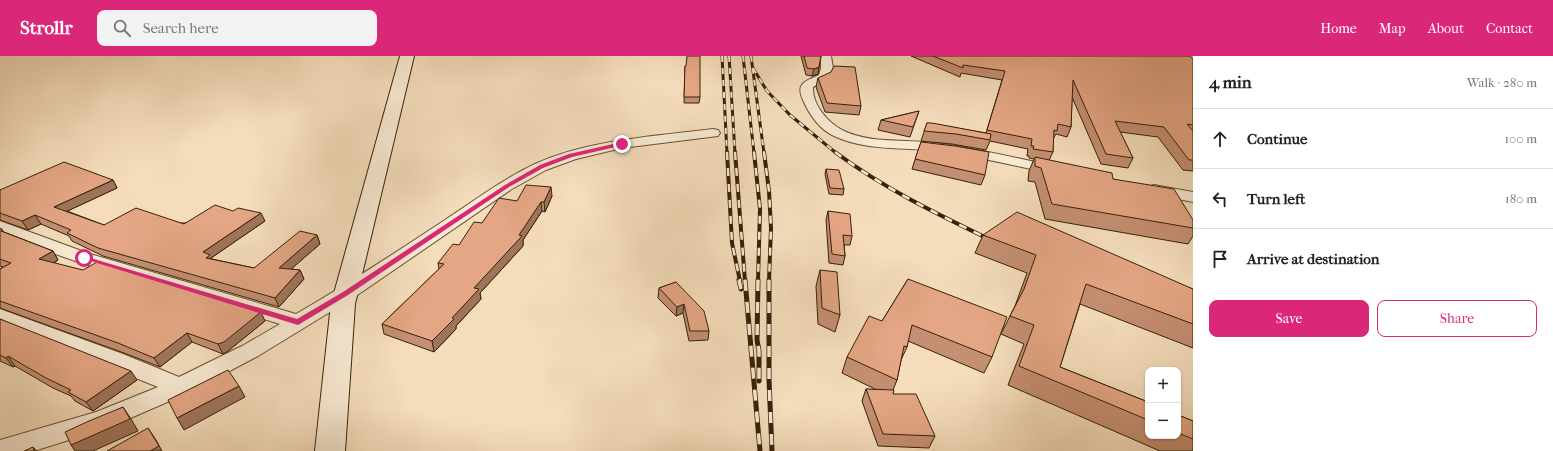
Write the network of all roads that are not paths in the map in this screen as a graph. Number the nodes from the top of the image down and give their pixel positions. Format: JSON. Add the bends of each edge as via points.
{"nodes":[{"id":1,"x":407,"y":56,"type":"edge"},
{"id":2,"x":826,"y":56,"type":"edge"},
{"id":3,"x":713,"y":133,"type":"dead end"},
{"id":4,"x":1065,"y":172,"type":"edge"},
{"id":5,"x":1141,"y":188,"type":"edge"},
{"id":6,"x":1193,"y":197,"type":"edge"},
{"id":7,"x":0,"y":226,"type":"edge"},
{"id":8,"x":346,"y":294,"type":"junction"},
{"id":9,"x":0,"y":316,"type":"edge"},
{"id":10,"x":298,"y":322,"type":"junction"},
{"id":11,"x":180,"y":387,"type":"junction"},
{"id":12,"x":0,"y":451,"type":"edge"},
{"id":13,"x":330,"y":451,"type":"edge"}],
"edges":[{"from":1,"to":8,"type":"street"},
{"from":2,"to":4,"type":"street","via":[[827,68],[824,76],[807,85],[806,95],[818,118],[841,134],[879,144],[934,147]]},
{"from":3,"to":8,"type":"street","via":[[622,144],[571,156],[542,167],[507,186]]},
{"from":5,"to":6,"type":"street"},
{"from":7,"to":10,"type":"street","via":[[84,258]]},
{"from":8,"to":10,"type":"street"},
{"from":8,"to":13,"type":"street"},
{"from":9,"to":11,"type":"street"},
{"from":10,"to":11,"type":"street","via":[[250,351]]},
{"from":11,"to":12,"type":"street","via":[[101,420]]}]}
